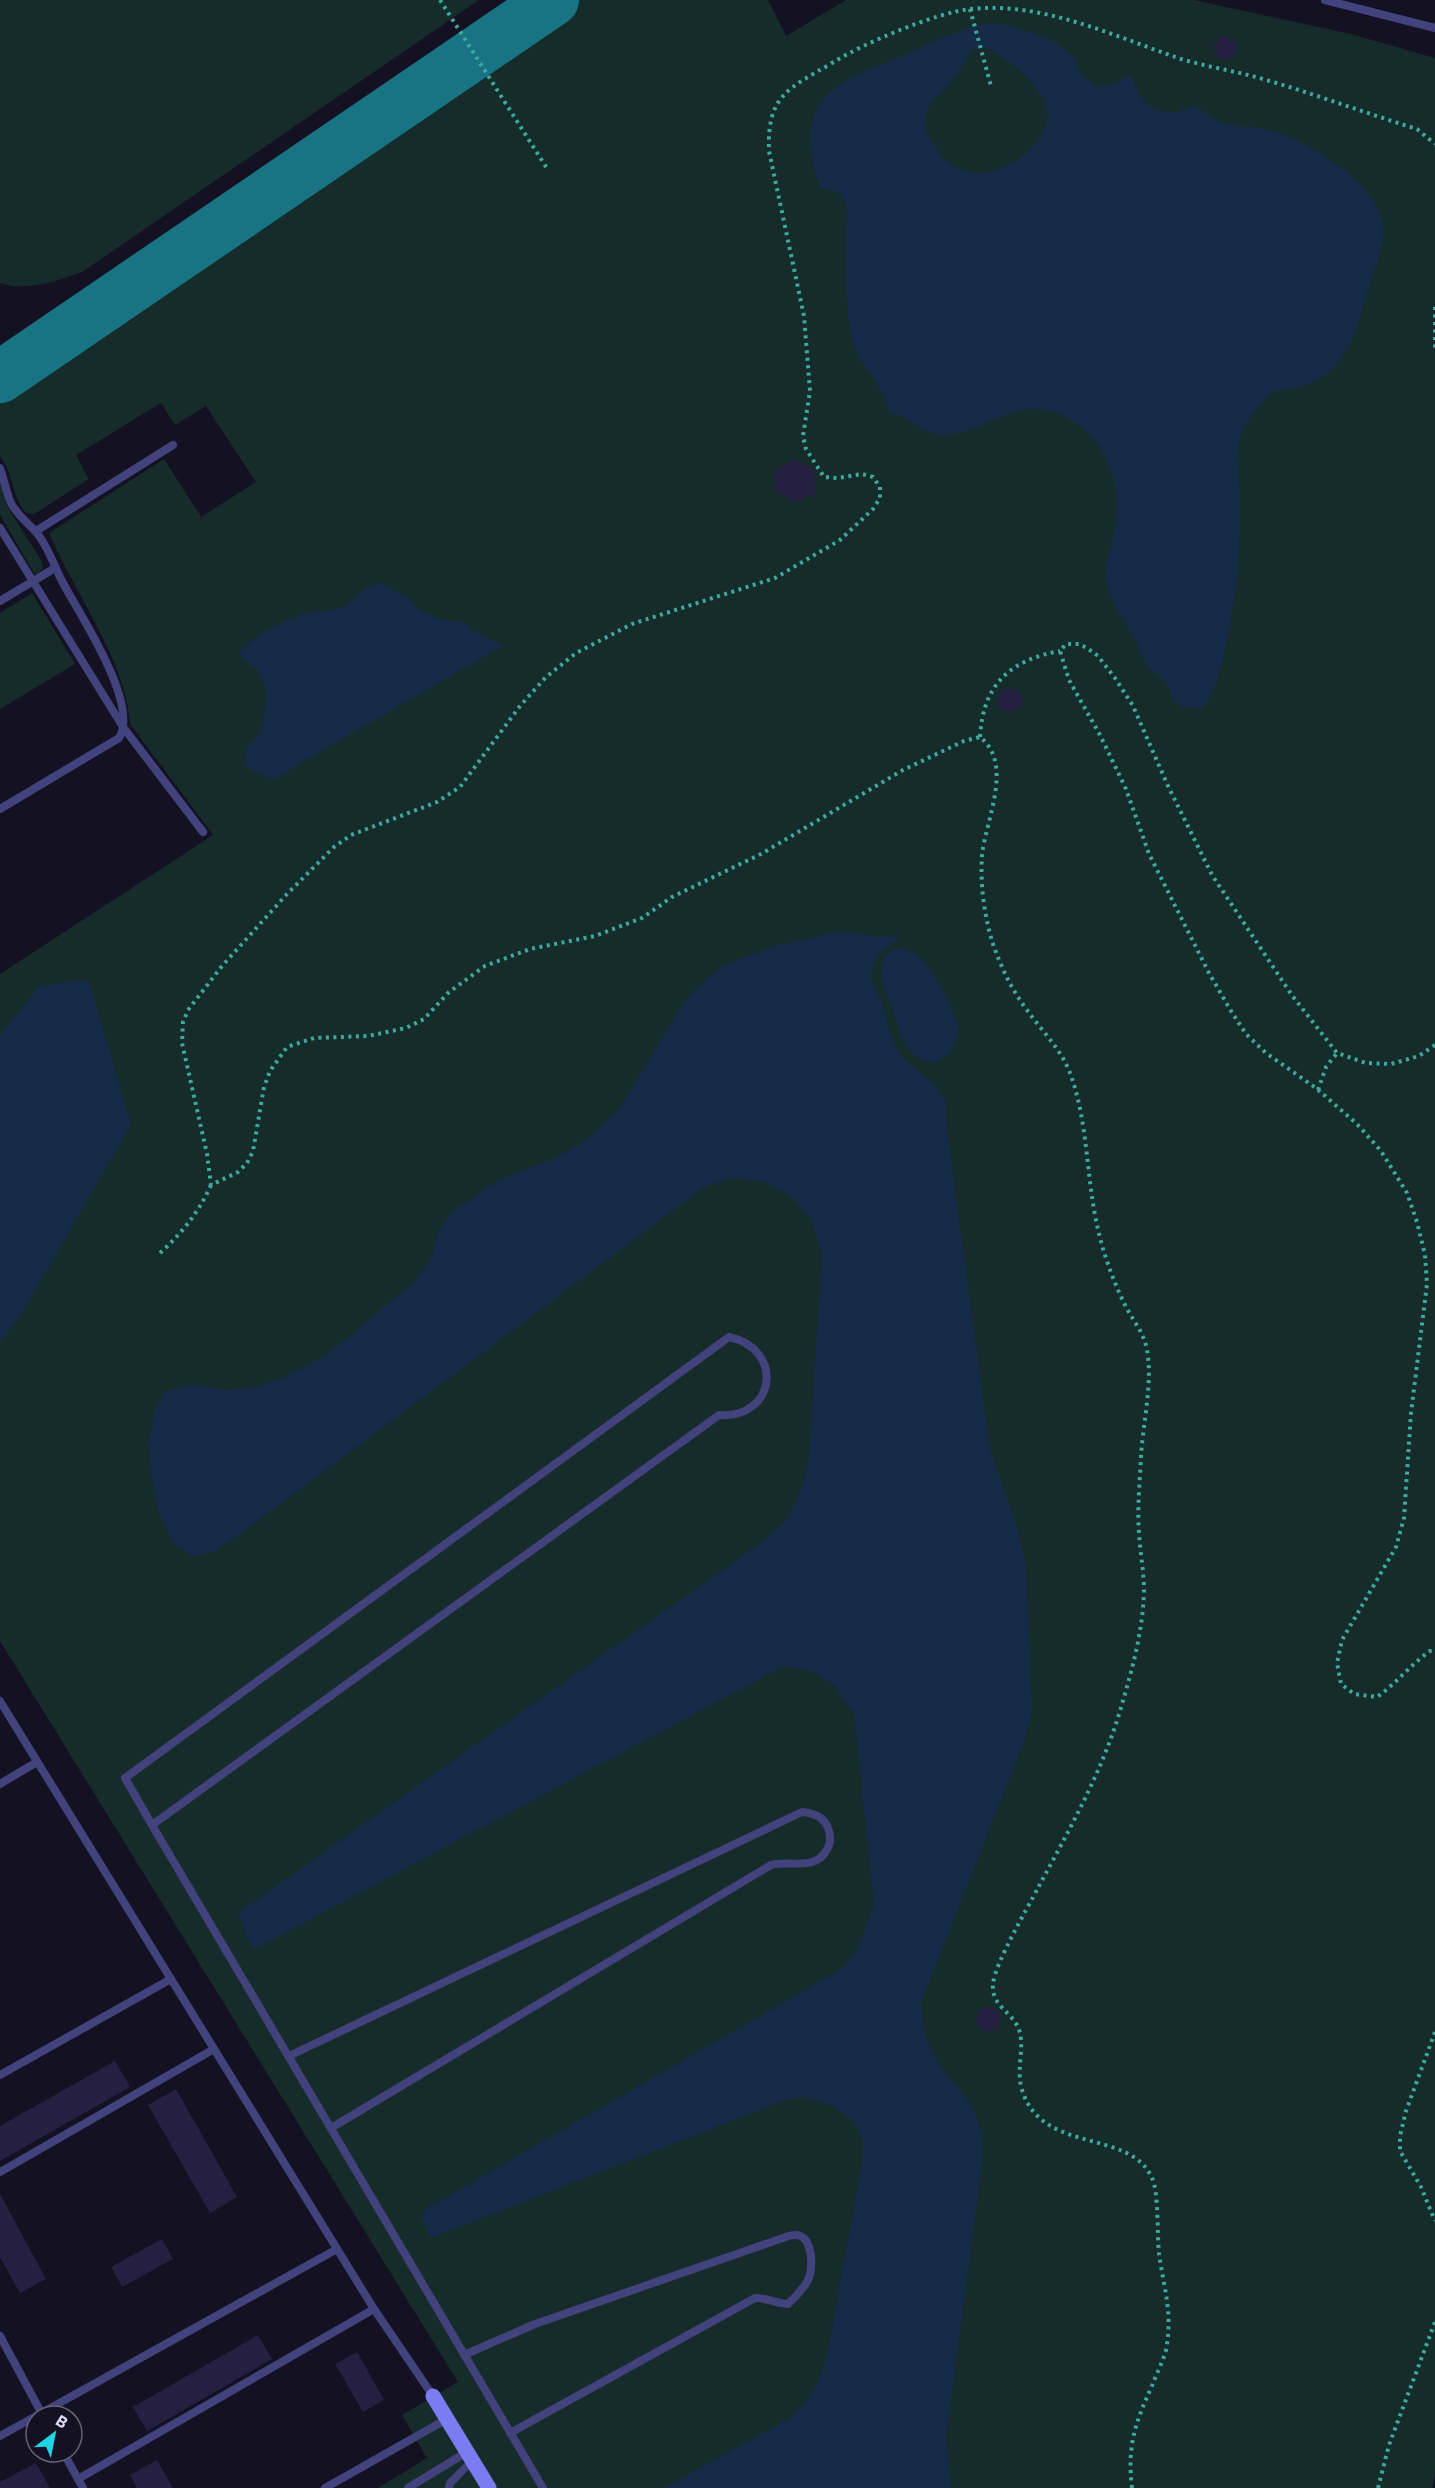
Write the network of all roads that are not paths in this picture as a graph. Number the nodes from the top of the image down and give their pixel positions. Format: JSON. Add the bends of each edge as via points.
{"nodes":[{"id":1,"x":1325,"y":0,"type":"edge"},
{"id":2,"x":1435,"y":28,"type":"edge"},
{"id":3,"x":173,"y":445,"type":"dead end"},
{"id":4,"x":0,"y":468,"type":"edge"},
{"id":5,"x":0,"y":528,"type":"edge"},
{"id":6,"x":36,"y":531,"type":"junction"},
{"id":7,"x":55,"y":567,"type":"junction"},
{"id":8,"x":32,"y":581,"type":"junction"},
{"id":9,"x":0,"y":600,"type":"edge"},
{"id":10,"x":123,"y":728,"type":"junction"},
{"id":11,"x":0,"y":809,"type":"edge"},
{"id":12,"x":202,"y":832,"type":"dead end"},
{"id":13,"x":0,"y":1701,"type":"edge"},
{"id":14,"x":37,"y":1762,"type":"junction"},
{"id":15,"x":0,"y":1784,"type":"edge"},
{"id":16,"x":152,"y":1825,"type":"junction"},
{"id":17,"x":171,"y":1979,"type":"junction"},
{"id":18,"x":214,"y":2049,"type":"junction"},
{"id":19,"x":289,"y":2056,"type":"junction"},
{"id":20,"x":0,"y":2075,"type":"edge"},
{"id":21,"x":331,"y":2128,"type":"junction"},
{"id":22,"x":0,"y":2172,"type":"edge"},
{"id":23,"x":337,"y":2248,"type":"junction"},
{"id":24,"x":374,"y":2309,"type":"junction"},
{"id":25,"x":0,"y":2336,"type":"edge"},
{"id":26,"x":464,"y":2355,"type":"junction"},
{"id":27,"x":433,"y":2396,"type":"joint"},
{"id":28,"x":37,"y":2404,"type":"edge"},
{"id":29,"x":60,"y":2404,"type":"edge"},
{"id":30,"x":447,"y":2419,"type":"junction"},
{"id":31,"x":24,"y":2423,"type":"edge"},
{"id":32,"x":510,"y":2433,"type":"junction"},
{"id":33,"x":0,"y":2436,"type":"edge"},
{"id":34,"x":470,"y":2457,"type":"junction"},
{"id":35,"x":70,"y":2464,"type":"edge"},
{"id":36,"x":78,"y":2479,"type":"junction"},
{"id":37,"x":83,"y":2488,"type":"edge"},
{"id":38,"x":325,"y":2488,"type":"edge"},
{"id":39,"x":408,"y":2488,"type":"edge"},
{"id":40,"x":449,"y":2488,"type":"edge"},
{"id":41,"x":489,"y":2488,"type":"edge"},
{"id":42,"x":543,"y":2488,"type":"edge"}],
"edges":[{"from":1,"to":2,"type":"lane"},
{"from":3,"to":6,"type":"lane"},
{"from":4,"to":6,"type":"lane","via":[[11,503]]},
{"from":5,"to":8,"type":"lane"},
{"from":6,"to":7,"type":"lane"},
{"from":7,"to":8,"type":"lane"},
{"from":7,"to":10,"type":"lane","via":[[104,656],[123,709]]},
{"from":8,"to":9,"type":"lane"},
{"from":8,"to":10,"type":"lane"},
{"from":10,"to":11,"type":"lane","via":[[119,738]]},
{"from":10,"to":12,"type":"lane"},
{"from":13,"to":14,"type":"lane"},
{"from":14,"to":15,"type":"lane"},
{"from":14,"to":17,"type":"lane"},
{"from":16,"to":16,"type":"lane","via":[[125,1778],[729,1337],[747,1343],[762,1356],[767,1382],[755,1405],[738,1414],[719,1415]]},
{"from":16,"to":19,"type":"lane"},
{"from":17,"to":18,"type":"lane"},
{"from":17,"to":20,"type":"lane"},
{"from":18,"to":22,"type":"lane"},
{"from":18,"to":23,"type":"lane"},
{"from":19,"to":21,"type":"lane"},
{"from":19,"to":21,"type":"lane","via":[[802,1812],[825,1822],[830,1838],[825,1854],[818,1860],[771,1865]]},
{"from":21,"to":26,"type":"lane"},
{"from":23,"to":24,"type":"lane"},
{"from":23,"to":29,"type":"lane"},
{"from":24,"to":27,"type":"lane"},
{"from":24,"to":36,"type":"lane"},
{"from":25,"to":28,"type":"lane"},
{"from":26,"to":32,"type":"lane"},
{"from":26,"to":32,"type":"lane","via":[[535,2324],[795,2234],[809,2246],[808,2279],[788,2304],[755,2298]]},
{"from":27,"to":30,"type":"street"},
{"from":30,"to":34,"type":"street"},
{"from":30,"to":38,"type":"lane"},
{"from":31,"to":33,"type":"lane"},
{"from":32,"to":42,"type":"lane"},
{"from":34,"to":39,"type":"lane"},
{"from":34,"to":40,"type":"lane"},
{"from":34,"to":41,"type":"street"},
{"from":35,"to":36,"type":"lane"},
{"from":36,"to":37,"type":"lane"}]}
